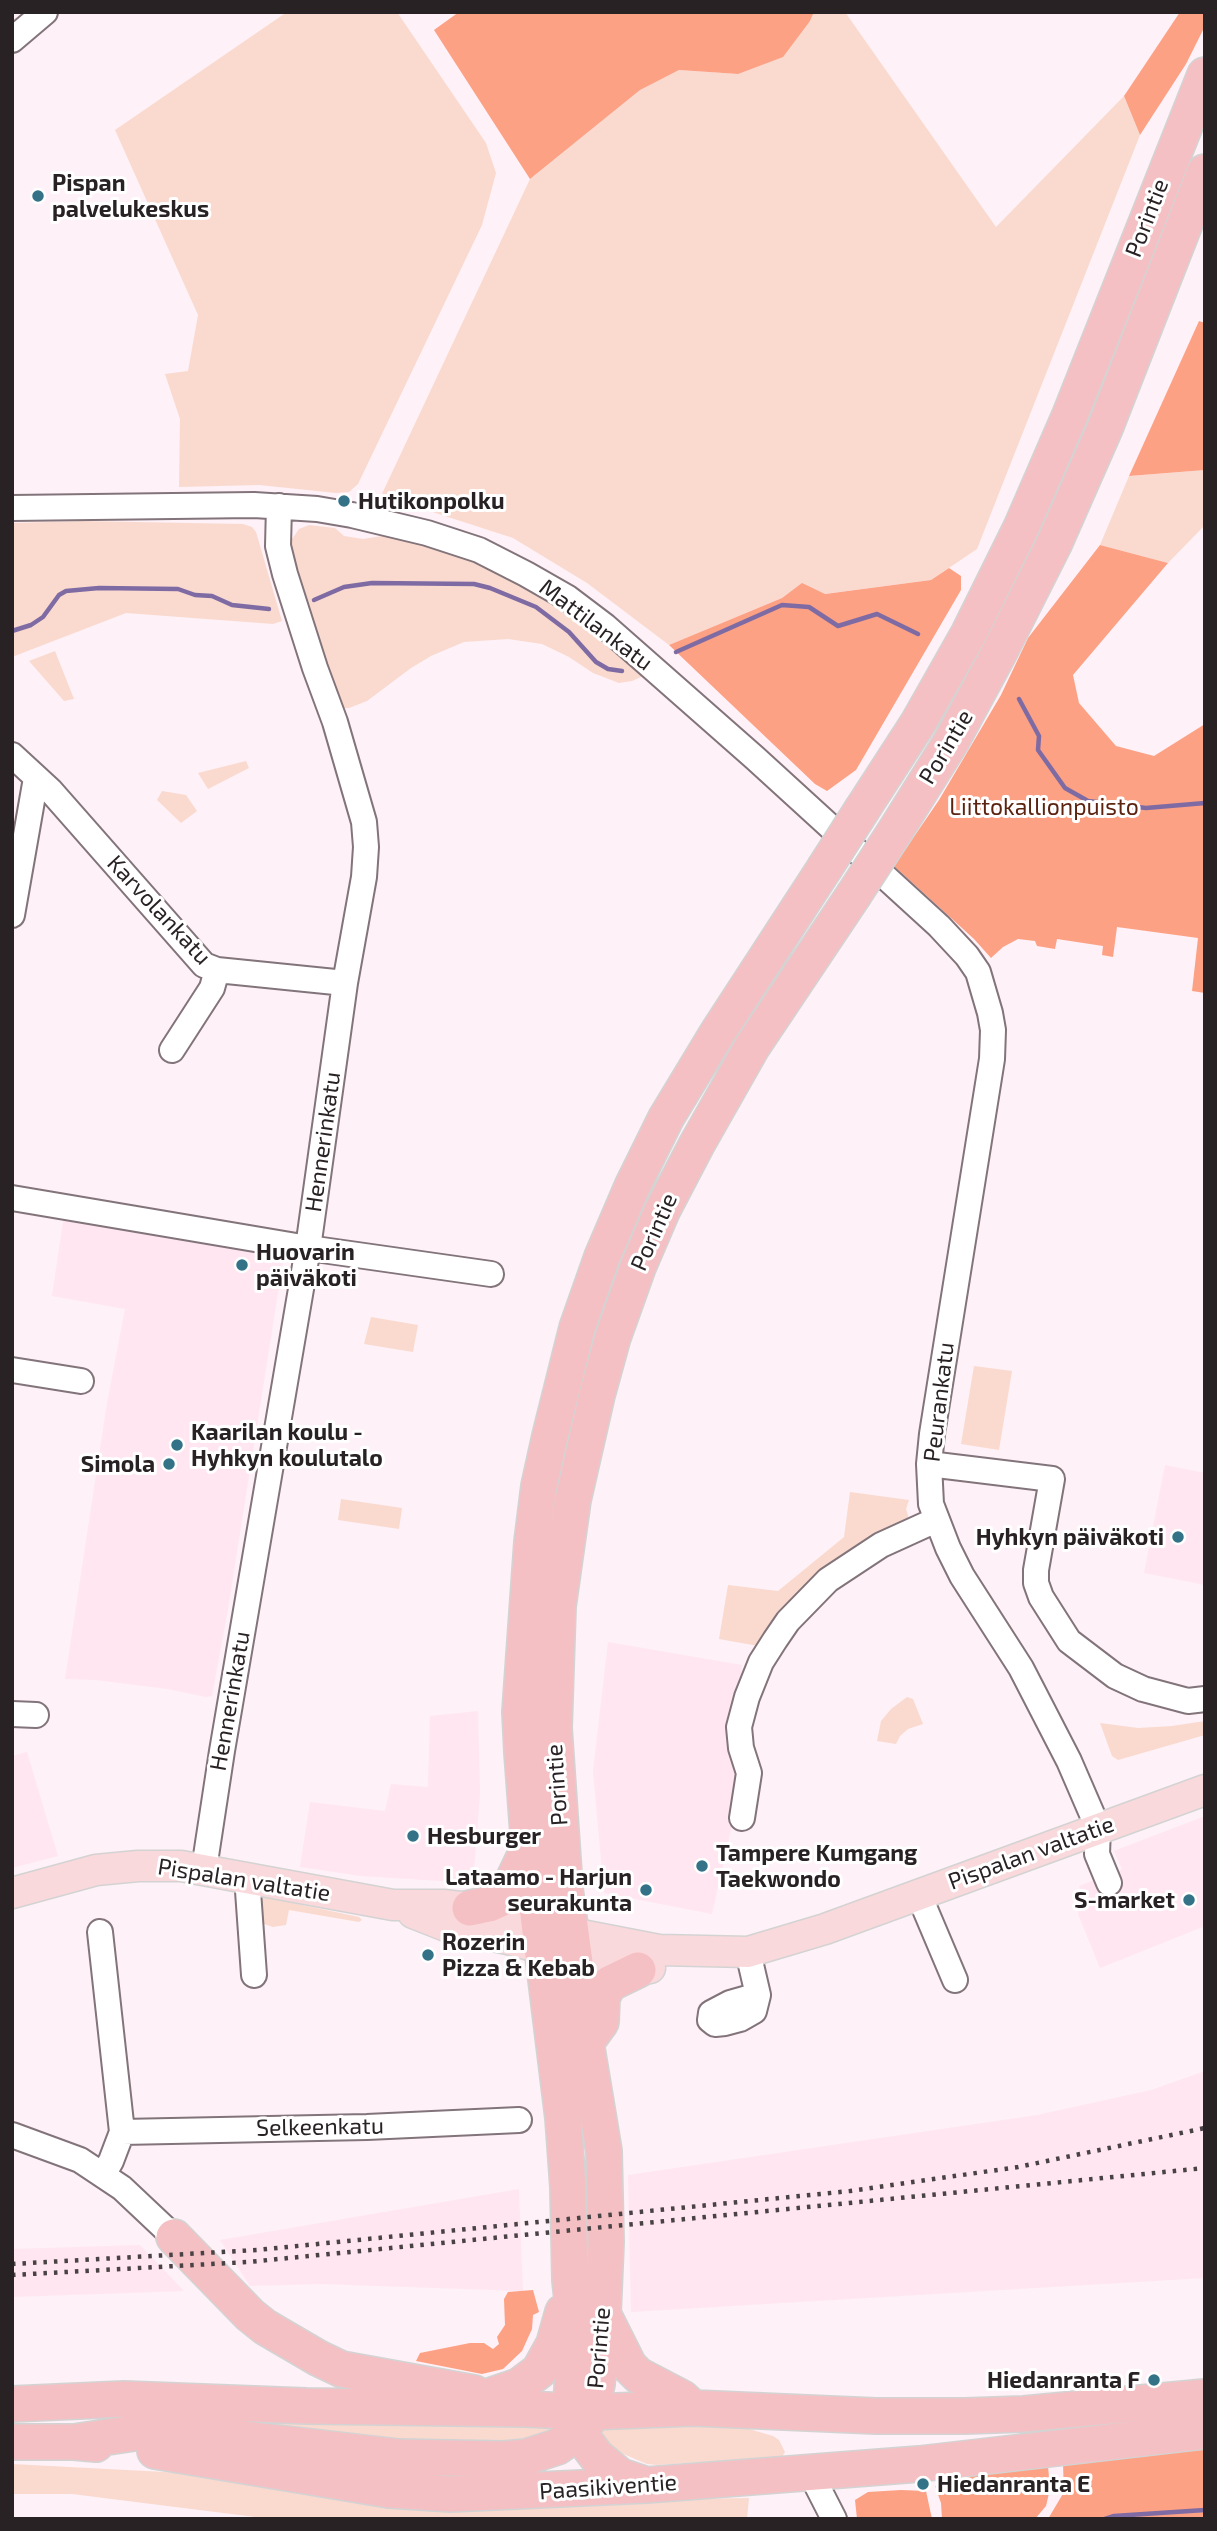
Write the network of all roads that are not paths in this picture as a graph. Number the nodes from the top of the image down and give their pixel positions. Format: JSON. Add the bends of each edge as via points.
{"nodes":[{"id":1,"x":45,"y":12,"type":"edge"},
{"id":2,"x":12,"y":40,"type":"edge"},
{"id":3,"x":1205,"y":75,"type":"edge"},
{"id":4,"x":1205,"y":172,"type":"edge"},
{"id":5,"x":279,"y":506,"type":"junction"},
{"id":6,"x":12,"y":508,"type":"edge"},
{"id":7,"x":12,"y":755,"type":"edge"},
{"id":8,"x":36,"y":778,"type":"junction"},
{"id":9,"x":12,"y":915,"type":"edge"},
{"id":10,"x":959,"y":947,"type":"joint"},
{"id":11,"x":216,"y":970,"type":"junction"},
{"id":12,"x":345,"y":983,"type":"junction"},
{"id":13,"x":172,"y":1050,"type":"dead end"},
{"id":14,"x":12,"y":1198,"type":"edge"},
{"id":15,"x":308,"y":1248,"type":"junction"},
{"id":16,"x":491,"y":1274,"type":"dead end"},
{"id":17,"x":12,"y":1370,"type":"edge"},
{"id":18,"x":81,"y":1381,"type":"dead end"},
{"id":19,"x":929,"y":1464,"type":"junction"},
{"id":20,"x":936,"y":1520,"type":"junction"},
{"id":21,"x":1205,"y":1699,"type":"edge"},
{"id":22,"x":1205,"y":1790,"type":"edge"},
{"id":23,"x":742,"y":1818,"type":"dead end"},
{"id":24,"x":1098,"y":1828,"type":"junction"},
{"id":25,"x":530,"y":1845,"type":"junction"},
{"id":26,"x":204,"y":1869,"type":"junction"},
{"id":27,"x":251,"y":1878,"type":"junction"},
{"id":28,"x":1109,"y":1883,"type":"dead end"},
{"id":29,"x":12,"y":1893,"type":"edge"},
{"id":30,"x":919,"y":1895,"type":"junction"},
{"id":31,"x":393,"y":1905,"type":"junction"},
{"id":32,"x":470,"y":1908,"type":"junction"},
{"id":33,"x":100,"y":1932,"type":"dead end"},
{"id":34,"x":557,"y":1941,"type":"junction"},
{"id":35,"x":742,"y":1952,"type":"junction"},
{"id":36,"x":638,"y":1970,"type":"junction"},
{"id":37,"x":254,"y":1975,"type":"dead end"},
{"id":38,"x":955,"y":1980,"type":"dead end"},
{"id":39,"x":758,"y":1995,"type":"dead end"},
{"id":40,"x":586,"y":2042,"type":"junction"},
{"id":41,"x":519,"y":2120,"type":"dead end"},
{"id":42,"x":122,"y":2132,"type":"junction"},
{"id":43,"x":12,"y":2135,"type":"edge"},
{"id":44,"x":103,"y":2175,"type":"junction"},
{"id":45,"x":174,"y":2237,"type":"joint"},
{"id":46,"x":570,"y":2280,"type":"junction"},
{"id":47,"x":603,"y":2314,"type":"junction"},
{"id":48,"x":492,"y":2397,"type":"junction"},
{"id":49,"x":1205,"y":2397,"type":"edge"},
{"id":50,"x":12,"y":2404,"type":"edge"},
{"id":51,"x":441,"y":2408,"type":"junction"},
{"id":52,"x":693,"y":2408,"type":"junction"},
{"id":53,"x":524,"y":2409,"type":"junction"},
{"id":54,"x":580,"y":2418,"type":"junction"},
{"id":55,"x":1205,"y":2431,"type":"edge"},
{"id":56,"x":12,"y":2442,"type":"edge"},
{"id":57,"x":74,"y":2442,"type":"junction"},
{"id":58,"x":810,"y":2472,"type":"junction"},
{"id":59,"x":647,"y":2485,"type":"junction"},
{"id":60,"x":834,"y":2519,"type":"edge"}],
"edges":[{"from":1,"to":2,"type":"street"},
{"from":3,"to":25,"type":"highway","name":"Porintie","bridge":true,"via":[[1070,415],[969,633],[918,723],[666,1118],[602,1257],[577,1328],[550,1436],[532,1542],[520,1712]]},
{"from":4,"to":34,"type":"highway","name":"Porintie","bridge":true,"via":[[1105,428],[1054,544],[969,709],[894,833],[752,1047],[697,1143],[638,1267],[597,1395],[573,1500],[558,1606],[554,1728]]},
{"from":5,"to":6,"type":"street","name":"Mattilankatu"},
{"from":5,"to":10,"type":"street","name":"Mattilankatu","via":[[339,512],[427,533],[479,550],[568,598],[658,671]]},
{"from":5,"to":12,"type":"street","name":"Hennerinkatu","via":[[278,546],[285,574],[364,822],[364,877]]},
{"from":7,"to":8,"type":"street","name":"Karvolankatu"},
{"from":8,"to":9,"type":"street"},
{"from":8,"to":11,"type":"street","name":"Karvolankatu","via":[[204,965]]},
{"from":10,"to":19,"type":"street","name":"Peurankatu","via":[[978,972],[984,989],[993,1030],[992,1059]]},
{"from":11,"to":12,"type":"street","name":"Karvolankatu"},
{"from":11,"to":13,"type":"street","via":[[212,988]]},
{"from":12,"to":15,"type":"street","name":"Hennerinkatu"},
{"from":14,"to":15,"type":"street"},
{"from":15,"to":16,"type":"street"},
{"from":15,"to":26,"type":"street","name":"Hennerinkatu"},
{"from":17,"to":18,"type":"street"},
{"from":19,"to":20,"type":"street","name":"Peurankatu"},
{"from":19,"to":21,"type":"street","via":[[1052,1479],[1036,1583],[1069,1641],[1115,1676],[1143,1689],[1188,1701]]},
{"from":20,"to":23,"type":"street","via":[[881,1545],[828,1580],[775,1640],[761,1662],[739,1727],[749,1773]]},
{"from":20,"to":24,"type":"street","name":"Peurankatu","via":[[962,1576],[1049,1720]]},
{"from":22,"to":24,"type":"main road","name":"Pispalan valtatie"},
{"from":24,"to":28,"type":"street","via":[[1097,1854]]},
{"from":24,"to":30,"type":"main road","name":"Pispalan valtatie"},
{"from":25,"to":32,"type":"highway","via":[[508,1891],[489,1904]]},
{"from":25,"to":34,"type":"highway","name":"Porintie"},
{"from":26,"to":27,"type":"main road","name":"Pispalan valtatie"},
{"from":26,"to":29,"type":"main road","name":"Pispalan valtatie","via":[[118,1867]]},
{"from":27,"to":31,"type":"main road","name":"Pispalan valtatie"},
{"from":27,"to":37,"type":"street"},
{"from":30,"to":35,"type":"main road","name":"Pispalan valtatie","via":[[825,1929]]},
{"from":30,"to":38,"type":"street"},
{"from":31,"to":32,"type":"main road","name":"Pispalan valtatie"},
{"from":31,"to":34,"type":"main road","name":"Pispalan valtatie","via":[[446,1926]]},
{"from":32,"to":34,"type":"main road","name":"Pispalan valtatie"},
{"from":33,"to":42,"type":"street"},
{"from":34,"to":35,"type":"main road","name":"Pispalan valtatie"},
{"from":34,"to":36,"type":"main road","name":"Pispalan valtatie"},
{"from":34,"to":40,"type":"highway","name":"Porintie"},
{"from":34,"to":46,"type":"highway","name":"Porintie"},
{"from":35,"to":36,"type":"main road","name":"Pispalan valtatie"},
{"from":35,"to":39,"type":"street"},
{"from":36,"to":40,"type":"highway","via":[[609,1984],[602,1997],[601,2022]]},
{"from":40,"to":47,"type":"highway","name":"Porintie","via":[[604,2151]]},
{"from":41,"to":42,"type":"street","name":"Selkeenkatu"},
{"from":42,"to":44,"type":"street"},
{"from":43,"to":44,"type":"street","via":[[80,2160]]},
{"from":44,"to":45,"type":"street"},
{"from":45,"to":48,"type":"highway","via":[[265,2327],[317,2358],[341,2368]]},
{"from":46,"to":48,"type":"highway","via":[[554,2344],[542,2368],[519,2386]]},
{"from":46,"to":54,"type":"highway"},
{"from":47,"to":52,"type":"highway","via":[[629,2366]]},
{"from":47,"to":54,"type":"highway","name":"Porintie","via":[[597,2385]]},
{"from":48,"to":51,"type":"highway"},
{"from":48,"to":53,"type":"highway"},
{"from":49,"to":52,"type":"highway","via":[[965,2416]]},
{"from":50,"to":51,"type":"highway","via":[[124,2399]]},
{"from":51,"to":53,"type":"highway"},
{"from":52,"to":54,"type":"highway"},
{"from":53,"to":54,"type":"highway"},
{"from":54,"to":57,"type":"highway","via":[[557,2447],[504,2459],[399,2457],[200,2434],[141,2432]]},
{"from":54,"to":59,"type":"highway","via":[[597,2457],[620,2476]]},
{"from":55,"to":58,"type":"highway","name":"Paasikiventie","via":[[971,2459]]},
{"from":56,"to":57,"type":"highway","name":"Paasikiventie"},
{"from":57,"to":59,"type":"highway","name":"Paasikiventie","via":[[389,2490],[464,2494]]},
{"from":58,"to":59,"type":"highway","name":"Paasikiventie"},
{"from":58,"to":60,"type":"street"}]}
